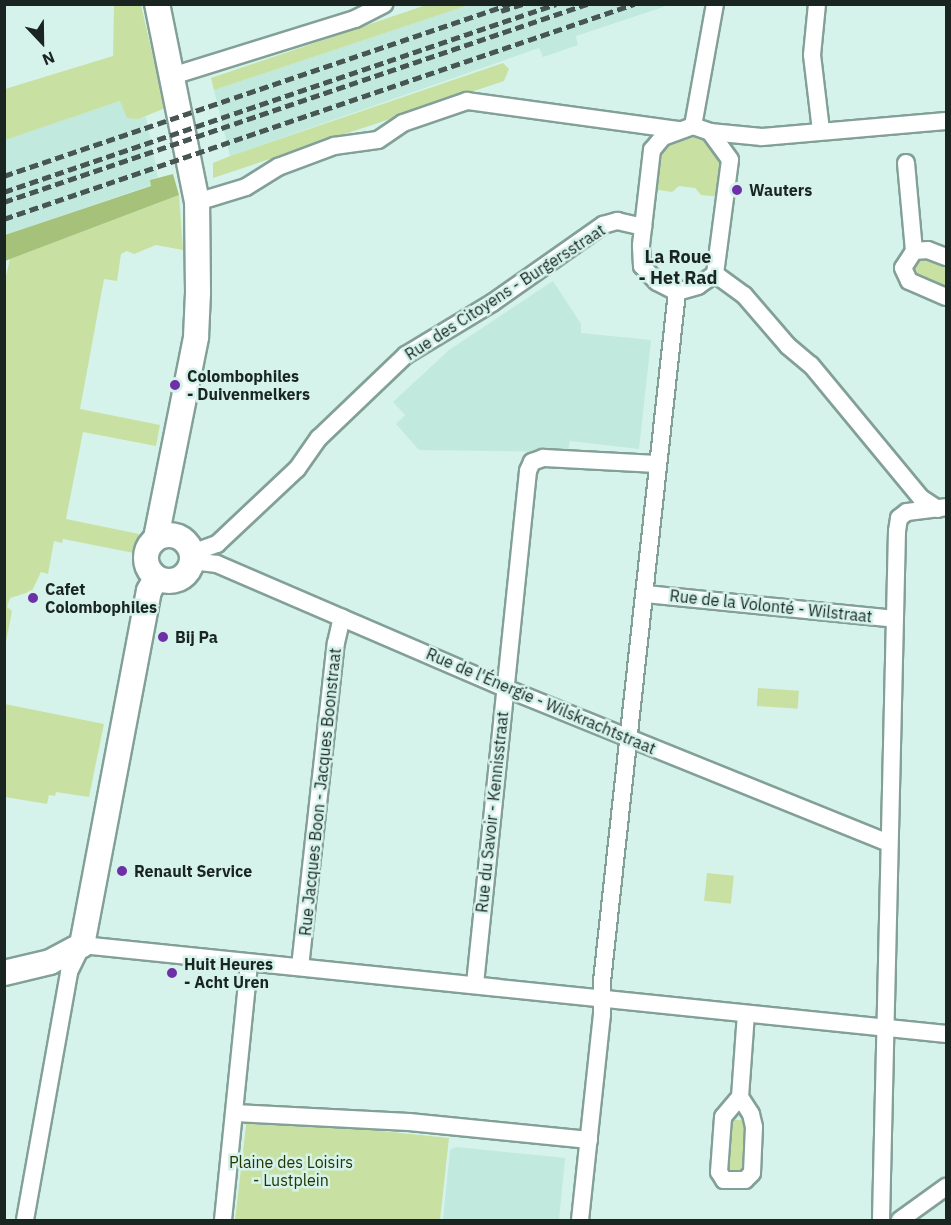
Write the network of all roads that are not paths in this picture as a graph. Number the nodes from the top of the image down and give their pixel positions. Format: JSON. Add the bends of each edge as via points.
{"nodes":[{"id":1,"x":157,"y":4,"type":"edge"},
{"id":2,"x":384,"y":4,"type":"edge"},
{"id":3,"x":715,"y":4,"type":"edge"},
{"id":4,"x":818,"y":4,"type":"edge"},
{"id":5,"x":172,"y":76,"type":"junction"},
{"id":6,"x":946,"y":121,"type":"edge"},
{"id":7,"x":686,"y":128,"type":"junction"},
{"id":8,"x":821,"y":130,"type":"junction"},
{"id":9,"x":710,"y":132,"type":"junction"},
{"id":10,"x":906,"y":164,"type":"dead end"},
{"id":11,"x":197,"y":202,"type":"junction"},
{"id":12,"x":643,"y":227,"type":"junction"},
{"id":13,"x":914,"y":251,"type":"junction"},
{"id":14,"x":946,"y":257,"type":"edge"},
{"id":15,"x":715,"y":273,"type":"junction"},
{"id":16,"x":677,"y":292,"type":"junction"},
{"id":17,"x":946,"y":297,"type":"edge"},
{"id":18,"x":658,"y":464,"type":"junction"},
{"id":19,"x":944,"y":512,"type":"edge"},
{"id":20,"x":156,"y":538,"type":"junction"},
{"id":21,"x":192,"y":557,"type":"junction"},
{"id":22,"x":156,"y":578,"type":"junction"},
{"id":23,"x":646,"y":594,"type":"junction"},
{"id":24,"x":342,"y":618,"type":"junction"},
{"id":25,"x":895,"y":620,"type":"junction"},
{"id":26,"x":505,"y":688,"type":"junction"},
{"id":27,"x":629,"y":738,"type":"junction"},
{"id":28,"x":889,"y":843,"type":"junction"},
{"id":29,"x":82,"y":945,"type":"junction"},
{"id":30,"x":249,"y":963,"type":"junction"},
{"id":31,"x":300,"y":967,"type":"junction"},
{"id":32,"x":4,"y":973,"type":"edge"},
{"id":33,"x":475,"y":984,"type":"junction"},
{"id":34,"x":602,"y":998,"type":"junction"},
{"id":35,"x":746,"y":1014,"type":"junction"},
{"id":36,"x":886,"y":1029,"type":"junction"},
{"id":37,"x":946,"y":1034,"type":"edge"},
{"id":38,"x":740,"y":1097,"type":"dead end"},
{"id":39,"x":235,"y":1113,"type":"junction"},
{"id":40,"x":589,"y":1140,"type":"junction"},
{"id":41,"x":946,"y":1187,"type":"edge"},
{"id":42,"x":881,"y":1220,"type":"edge"},
{"id":43,"x":25,"y":1221,"type":"edge"},
{"id":44,"x":223,"y":1221,"type":"edge"},
{"id":45,"x":580,"y":1221,"type":"edge"},
{"id":46,"x":890,"y":1221,"type":"edge"},
{"id":47,"x":900,"y":1221,"type":"edge"}],
"edges":[{"from":1,"to":5,"type":"street"},
{"from":2,"to":5,"type":"street","via":[[345,22]]},
{"from":3,"to":7,"type":"street"},
{"from":4,"to":8,"type":"street","via":[[812,55]]},
{"from":5,"to":11,"type":"street"},
{"from":6,"to":8,"type":"street"},
{"from":7,"to":9,"type":"street"},
{"from":7,"to":11,"type":"street","via":[[467,101],[403,123],[378,140],[334,146],[278,167],[246,187]]},
{"from":7,"to":12,"type":"street","via":[[663,137],[652,150]]},
{"from":8,"to":9,"type":"street","via":[[762,137]]},
{"from":9,"to":15,"type":"street","via":[[730,160]]},
{"from":10,"to":13,"type":"street"},
{"from":11,"to":20,"type":"street","via":[[196,337]]},
{"from":12,"to":16,"type":"street","via":[[642,266],[657,282]]},
{"from":12,"to":21,"type":"street","name":"Rue des Citoyens - Burgersstraat","via":[[617,221],[603,225],[492,303],[406,355],[319,438],[297,469],[217,544]]},
{"from":13,"to":14,"type":"street","via":[[928,250]]},
{"from":13,"to":17,"type":"street","via":[[904,261],[905,275],[915,285]]},
{"from":15,"to":16,"type":"street","via":[[698,286]]},
{"from":15,"to":19,"type":"street","via":[[744,295],[788,346],[811,365],[921,498]]},
{"from":16,"to":18,"type":"street"},
{"from":18,"to":23,"type":"street"},
{"from":18,"to":26,"type":"street","name":"Rue du Savoir - Kennisstraat","via":[[543,458],[532,462]]},
{"from":19,"to":25,"type":"street","via":[[915,508],[899,518]]},
{"from":20,"to":21,"type":"street","via":[[176,536],[184,540]]},
{"from":20,"to":22,"type":"street","via":[[145,558]]},
{"from":21,"to":22,"type":"street","via":[[179,579]]},
{"from":21,"to":24,"type":"street","name":"Rue de l'Énergie - Wilskrachtstraat"},
{"from":22,"to":29,"type":"street","via":[[149,591]]},
{"from":23,"to":25,"type":"street","name":"Rue de la Volonté - Wilstraat"},
{"from":23,"to":27,"type":"street"},
{"from":24,"to":26,"type":"street","name":"Rue de l'Énergie - Wilskrachtstraat"},
{"from":24,"to":31,"type":"street","name":"Rue Jacques Boon - Jacques Boonstraat"},
{"from":25,"to":28,"type":"street"},
{"from":26,"to":27,"type":"street","name":"Rue de l'Énergie - Wilskrachtstraat"},
{"from":26,"to":33,"type":"street","name":"Rue du Savoir - Kennisstraat"},
{"from":27,"to":28,"type":"street","name":"Rue de l'Énergie - Wilskrachtstraat"},
{"from":27,"to":34,"type":"street"},
{"from":28,"to":36,"type":"street"},
{"from":29,"to":30,"type":"street"},
{"from":29,"to":32,"type":"street","via":[[50,962]]},
{"from":29,"to":43,"type":"street","via":[[69,972]]},
{"from":30,"to":31,"type":"street"},
{"from":30,"to":39,"type":"street"},
{"from":31,"to":33,"type":"street"},
{"from":33,"to":34,"type":"street"},
{"from":34,"to":35,"type":"street"},
{"from":34,"to":40,"type":"street"},
{"from":35,"to":36,"type":"street"},
{"from":35,"to":38,"type":"street"},
{"from":36,"to":37,"type":"street"},
{"from":36,"to":42,"type":"street"},
{"from":39,"to":40,"type":"street","via":[[419,1122]]},
{"from":39,"to":44,"type":"street"},
{"from":40,"to":45,"type":"street"},
{"from":41,"to":47,"type":"street"},
{"from":42,"to":46,"type":"street"}]}
